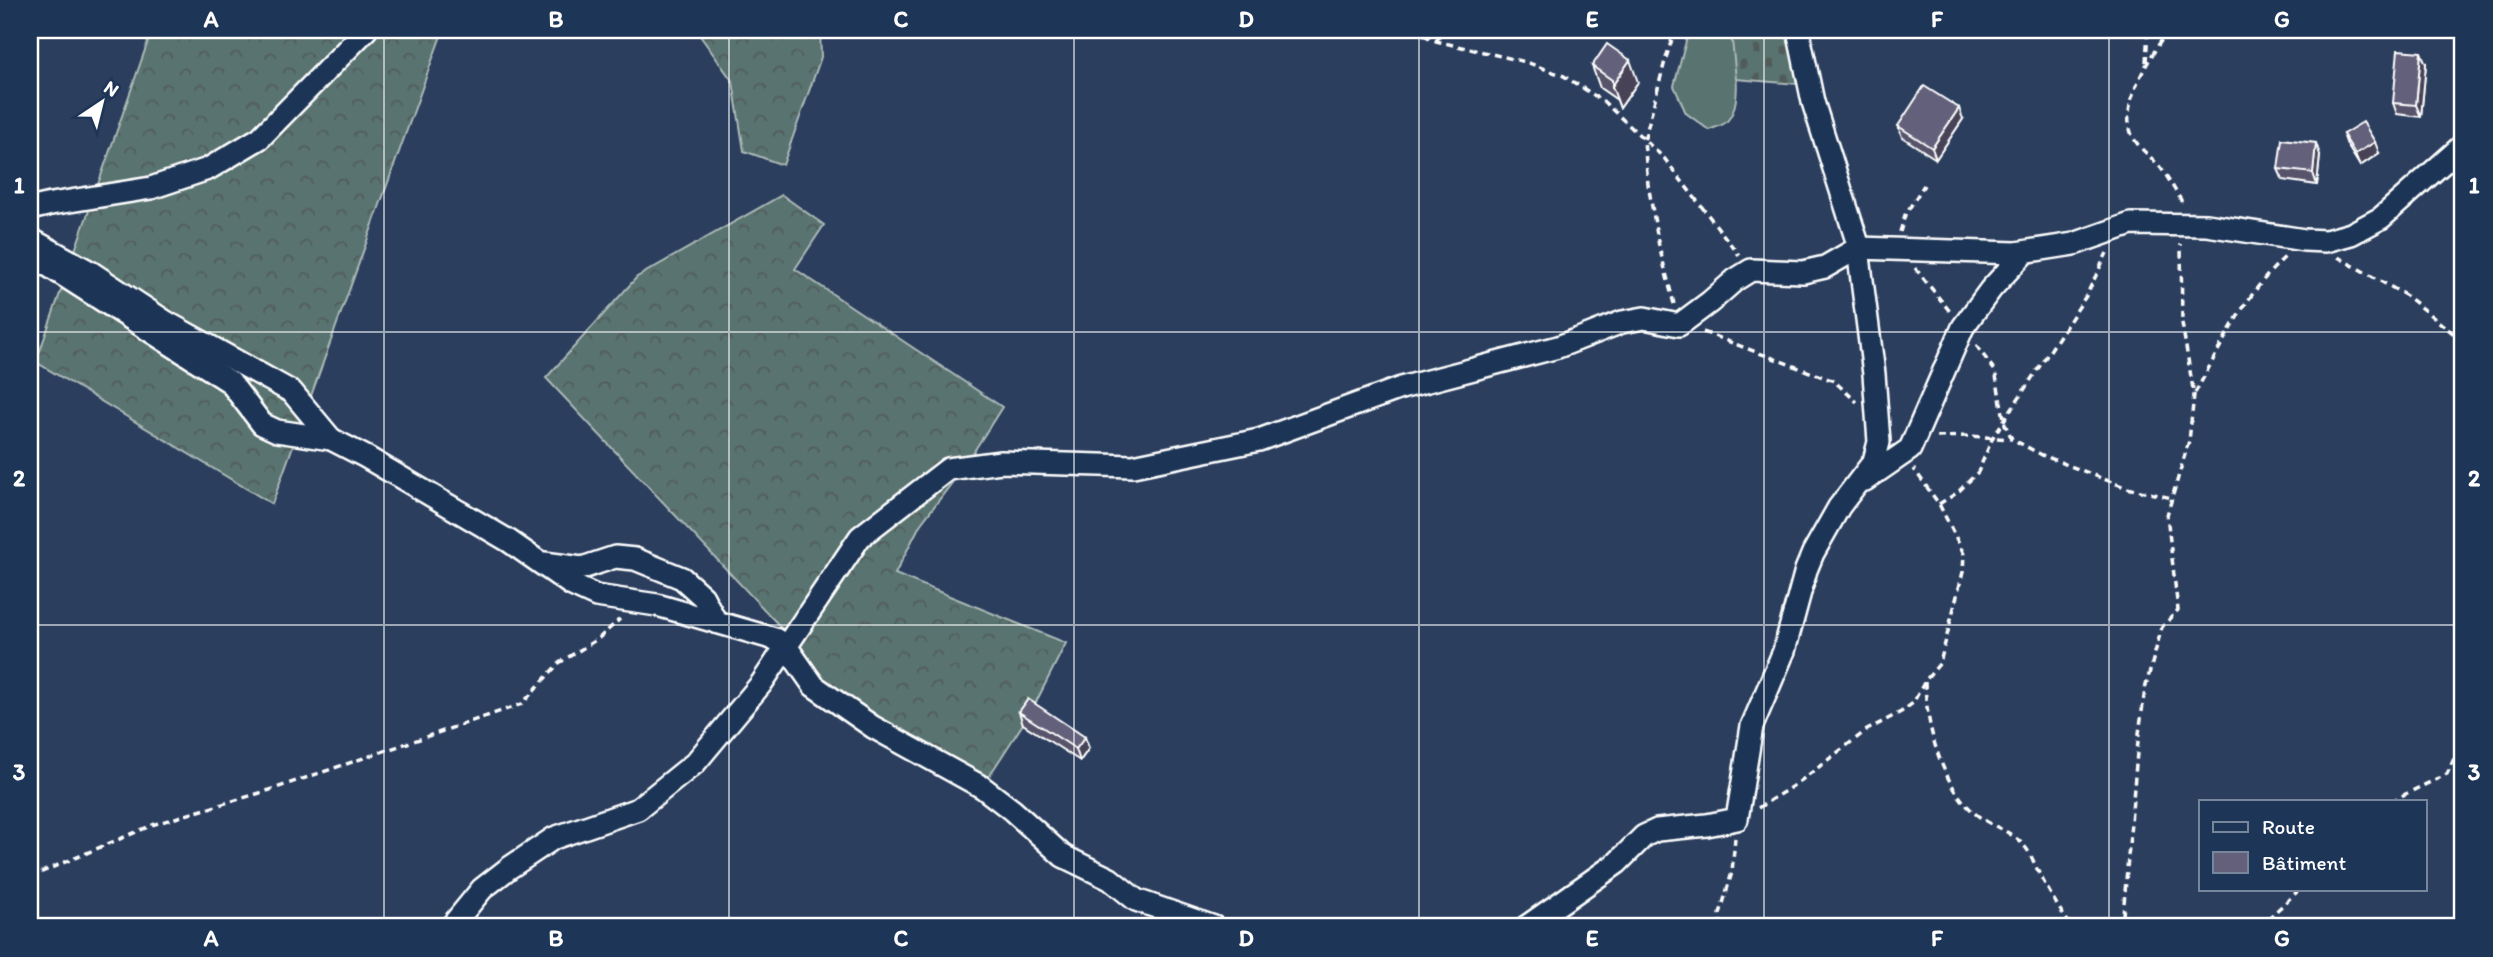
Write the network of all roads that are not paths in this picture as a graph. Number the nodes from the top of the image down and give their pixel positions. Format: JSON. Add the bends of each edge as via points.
{"nodes":[{"id":1,"x":366,"y":30,"type":"edge"},
{"id":2,"x":1798,"y":30,"type":"edge"},
{"id":3,"x":1812,"y":30,"type":"edge"},
{"id":4,"x":1813,"y":102,"type":"junction"},
{"id":5,"x":2463,"y":145,"type":"edge"},
{"id":6,"x":30,"y":209,"type":"edge"},
{"id":7,"x":30,"y":239,"type":"edge"},
{"id":8,"x":1858,"y":248,"type":"junction"},
{"id":9,"x":2025,"y":252,"type":"junction"},
{"id":10,"x":30,"y":254,"type":"edge"},
{"id":11,"x":331,"y":439,"type":"junction"},
{"id":12,"x":1852,"y":489,"type":"junction"},
{"id":13,"x":540,"y":563,"type":"junction"},
{"id":14,"x":716,"y":622,"type":"junction"},
{"id":15,"x":786,"y":646,"type":"junction"},
{"id":16,"x":452,"y":927,"type":"edge"},
{"id":17,"x":1214,"y":927,"type":"edge"},
{"id":18,"x":1526,"y":927,"type":"edge"}],
"edges":[{"from":1,"to":6,"type":"street","via":[[260,138],[208,169],[151,188]]},
{"from":2,"to":4,"type":"street"},
{"from":3,"to":4,"type":"street"},
{"from":4,"to":8,"type":"street"},
{"from":5,"to":9,"type":"street","via":[[2381,218],[2351,234],[2304,240],[2207,226],[2131,224],[2074,244]]},
{"from":7,"to":11,"type":"street","via":[[292,393]]},
{"from":8,"to":9,"type":"street"},
{"from":8,"to":12,"type":"street","via":[[1878,454]]},
{"from":8,"to":15,"type":"street","via":[[1825,267],[1803,272],[1751,270],[1679,325],[1644,318],[1622,322],[1558,347],[1401,388],[1259,440],[1133,466],[1001,462],[948,469],[860,537]]},
{"from":9,"to":12,"type":"street","via":[[1963,327],[1910,447]]},
{"from":10,"to":11,"type":"street","via":[[229,382],[262,424],[277,431]]},
{"from":11,"to":13,"type":"street"},
{"from":12,"to":18,"type":"street","via":[[1806,570],[1784,651],[1752,726],[1737,818],[1644,836],[1617,863]]},
{"from":13,"to":14,"type":"street","via":[[596,596],[657,605]]},
{"from":13,"to":14,"type":"street","via":[[582,568],[615,557],[635,559],[682,578],[703,597]]},
{"from":14,"to":15,"type":"street"},
{"from":15,"to":16,"type":"street","via":[[761,684],[695,763],[638,809],[554,838],[509,867],[482,889]]},
{"from":15,"to":17,"type":"street","via":[[814,685],[873,727],[982,788],[1063,856],[1110,879],[1136,900]]}]}
